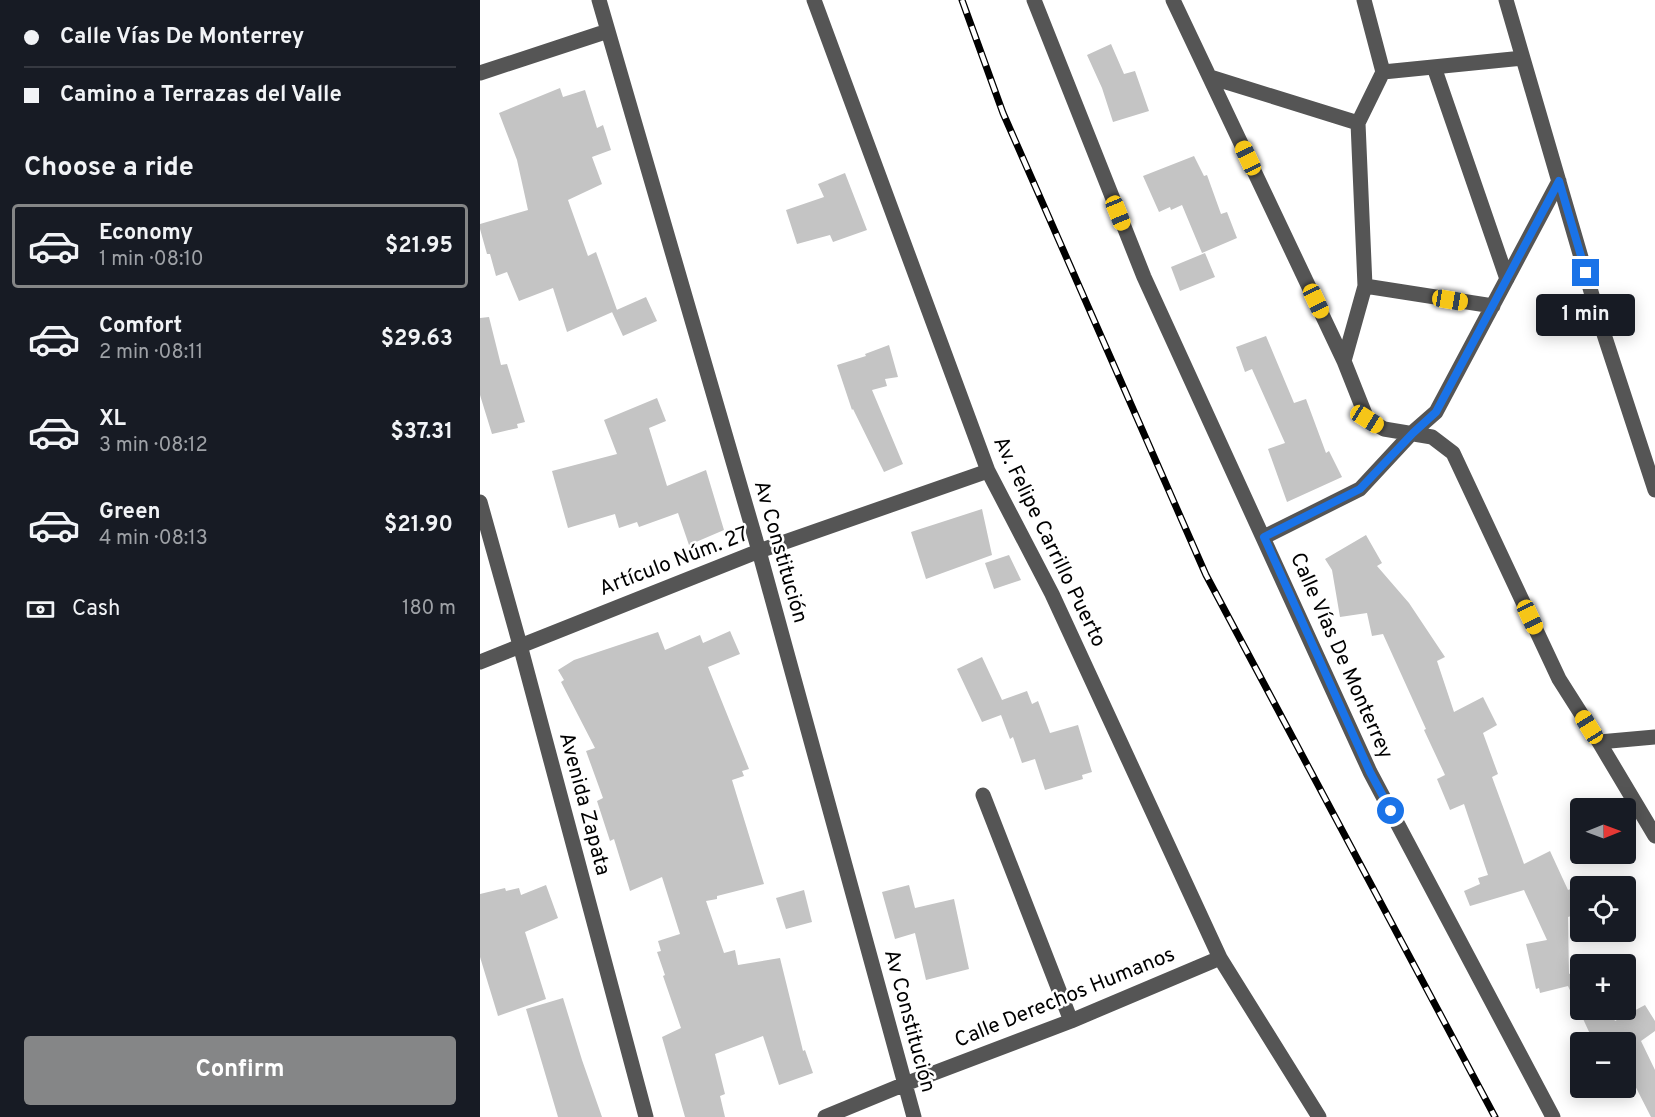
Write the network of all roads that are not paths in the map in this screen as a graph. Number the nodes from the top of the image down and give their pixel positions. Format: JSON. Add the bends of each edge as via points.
{"nodes":[{"id":1,"x":599,"y":0,"type":"edge"},
{"id":2,"x":814,"y":0,"type":"edge"},
{"id":3,"x":1034,"y":0,"type":"edge"},
{"id":4,"x":1173,"y":0,"type":"edge"},
{"id":5,"x":1364,"y":0,"type":"edge"},
{"id":6,"x":1506,"y":0,"type":"edge"},
{"id":7,"x":608,"y":31,"type":"junction"},
{"id":8,"x":1523,"y":58,"type":"junction"},
{"id":9,"x":1434,"y":68,"type":"junction"},
{"id":10,"x":1383,"y":72,"type":"junction"},
{"id":11,"x":480,"y":73,"type":"edge"},
{"id":12,"x":1210,"y":77,"type":"junction"},
{"id":13,"x":1359,"y":123,"type":"junction"},
{"id":14,"x":1559,"y":181,"type":"junction"},
{"id":15,"x":1507,"y":279,"type":"junction"},
{"id":16,"x":1365,"y":286,"type":"junction"},
{"id":17,"x":1492,"y":306,"type":"junction"},
{"id":18,"x":1344,"y":362,"type":"junction"},
{"id":19,"x":1413,"y":433,"type":"junction"},
{"id":20,"x":988,"y":471,"type":"junction"},
{"id":21,"x":1655,"y":489,"type":"edge"},
{"id":22,"x":480,"y":502,"type":"edge"},
{"id":23,"x":1264,"y":537,"type":"junction"},
{"id":24,"x":759,"y":550,"type":"junction"},
{"id":25,"x":520,"y":645,"type":"junction"},
{"id":26,"x":480,"y":662,"type":"edge"},
{"id":27,"x":1655,"y":737,"type":"edge"},
{"id":28,"x":1599,"y":742,"type":"junction"},
{"id":29,"x":984,"y":795,"type":"dead end"},
{"id":30,"x":1655,"y":836,"type":"edge"},
{"id":31,"x":1220,"y":958,"type":"junction"},
{"id":32,"x":1071,"y":1021,"type":"junction"},
{"id":33,"x":905,"y":1084,"type":"junction"},
{"id":34,"x":646,"y":1117,"type":"edge"},
{"id":35,"x":825,"y":1117,"type":"edge"},
{"id":36,"x":914,"y":1117,"type":"edge"},
{"id":37,"x":1319,"y":1117,"type":"edge"},
{"id":38,"x":1553,"y":1117,"type":"edge"}],
"edges":[{"from":1,"to":7,"type":"street","name":"Av Constitución"},
{"from":2,"to":20,"type":"street","name":"Av. Felipe Carrillo Puerto"},
{"from":3,"to":23,"type":"street","name":"Calle Vías De Monterrey","via":[[1144,277]]},
{"from":4,"to":12,"type":"street"},
{"from":5,"to":10,"type":"street"},
{"from":6,"to":8,"type":"street"},
{"from":7,"to":11,"type":"street"},
{"from":7,"to":24,"type":"street","name":"Av Constitución"},
{"from":8,"to":9,"type":"street"},
{"from":8,"to":14,"type":"street"},
{"from":9,"to":10,"type":"street"},
{"from":9,"to":15,"type":"street"},
{"from":10,"to":13,"type":"street"},
{"from":12,"to":13,"type":"street"},
{"from":12,"to":18,"type":"street"},
{"from":13,"to":16,"type":"street"},
{"from":14,"to":15,"type":"street"},
{"from":14,"to":21,"type":"street"},
{"from":15,"to":17,"type":"street"},
{"from":16,"to":17,"type":"street"},
{"from":16,"to":18,"type":"street"},
{"from":17,"to":19,"type":"street","via":[[1436,412]]},
{"from":18,"to":19,"type":"street","via":[[1367,419],[1384,429]]},
{"from":19,"to":23,"type":"street","via":[[1360,489]]},
{"from":19,"to":28,"type":"street","via":[[1432,437],[1453,453],[1559,679]]},
{"from":20,"to":24,"type":"street","name":"Artículo Núm. 27"},
{"from":20,"to":31,"type":"street","name":"Av. Felipe Carrillo Puerto","via":[[1052,594]]},
{"from":22,"to":25,"type":"street","name":"Avenida Zapata"},
{"from":23,"to":38,"type":"street","name":"Calle Vías De Monterrey","via":[[1370,772]]},
{"from":24,"to":25,"type":"street","name":"Artículo Núm. 27"},
{"from":24,"to":33,"type":"street","name":"Av Constitución"},
{"from":25,"to":26,"type":"street","name":"Artículo Núm. 27"},
{"from":25,"to":34,"type":"street","name":"Avenida Zapata"},
{"from":27,"to":28,"type":"street"},
{"from":28,"to":30,"type":"street"},
{"from":29,"to":32,"type":"street"},
{"from":31,"to":32,"type":"street","name":"Calle Derechos Humanos"},
{"from":31,"to":37,"type":"street","name":"Av. Felipe Carrillo Puerto"},
{"from":32,"to":33,"type":"street","name":"Calle Derechos Humanos"},
{"from":33,"to":35,"type":"street","name":"Calle Derechos Humanos"},
{"from":33,"to":36,"type":"street","name":"Av Constitución"}]}
